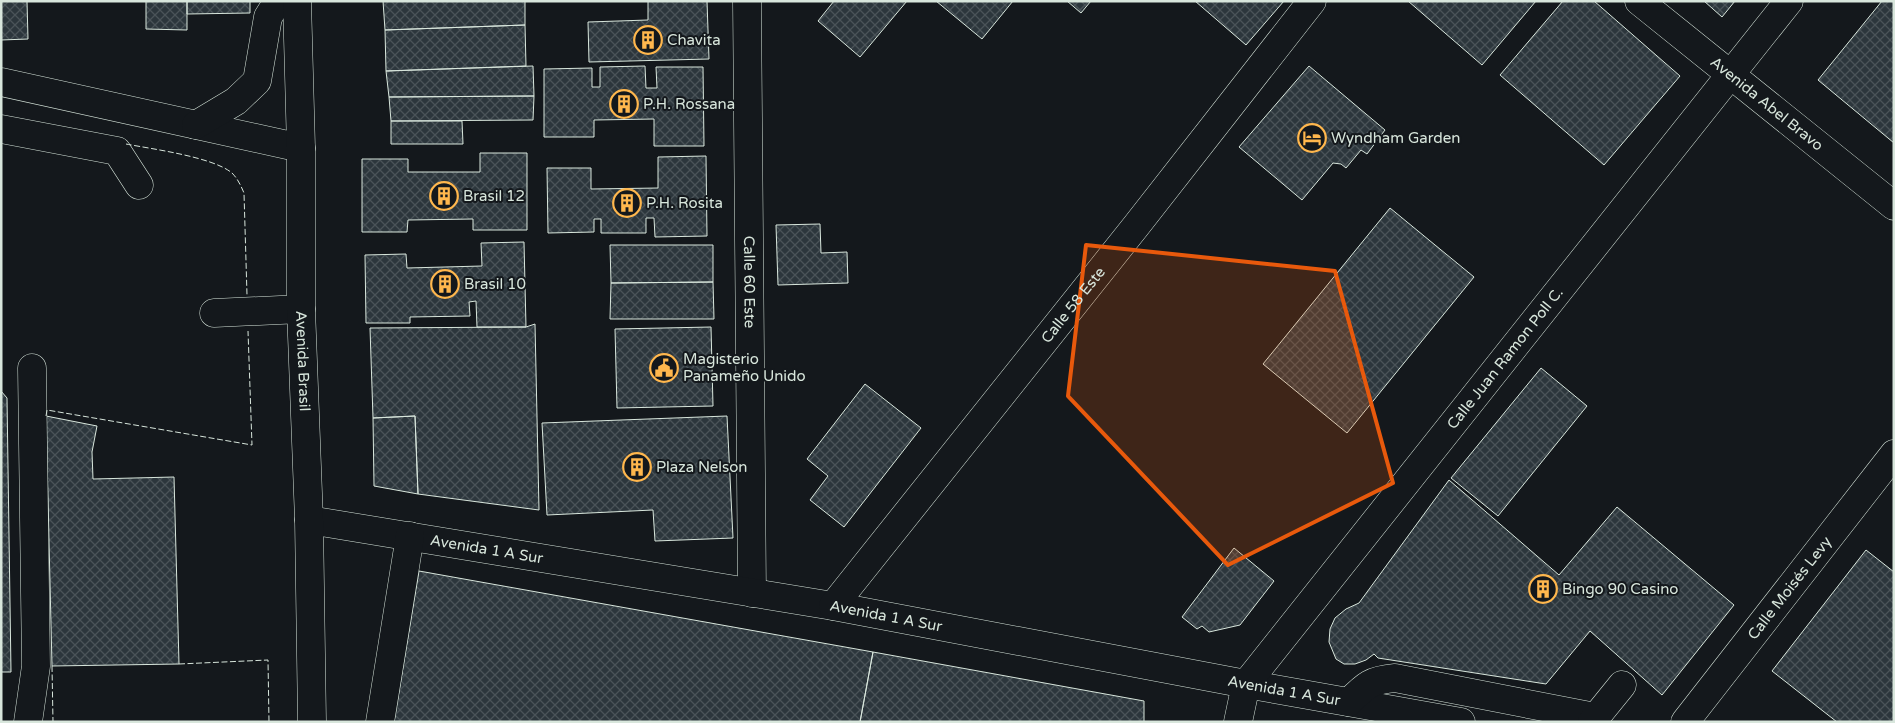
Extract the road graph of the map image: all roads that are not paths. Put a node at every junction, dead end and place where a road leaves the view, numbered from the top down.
1 (278, 1) edge
2 (297, 1) edge
3 (1312, 1) edge
4 (1639, 1) edge
5 (1789, 1) edge
6 (755, 5) edge
7 (1730, 75) junction
8 (1, 82) edge
9 (196, 125) junction
10 (1, 129) edge
11 (301, 148) junction
12 (139, 185) dead end
13 (1894, 206) edge
14 (301, 309) junction
15 (214, 313) dead end
16 (32, 368) dead end
17 (1894, 454) edge
18 (309, 520) junction
19 (410, 536) junction
20 (752, 593) junction
21 (832, 606) junction
22 (1246, 684) junction
23 (1622, 685) dead end
24 (1349, 702) junction
25 (1594, 720) edge
26 (28, 722) edge
27 (312, 722) edge
28 (380, 722) edge
29 (1238, 722) edge
30 (1461, 722) edge
31 (1685, 722) edge

1 - 9 street
2 - 11 street, Avenida Brasil
3 - 21 street, Calle 58 Este
4 - 7 street, Avenida Abel Bravo
5 - 7 street, Calle Juan Ramon Poll C.
6 - 20 street, Calle 60 Este
7 - 13 street, Avenida Abel Bravo
7 - 22 street, Calle Juan Ramon Poll C.
8 - 9 street
9 - 11 street
10 - 12 street
11 - 14 street, Avenida Brasil
14 - 15 street
14 - 18 street, Avenida Brasil
16 - 26 street
17 - 31 street, Calle Moisés Levy
18 - 19 street, Avenida 1 A Sur
18 - 27 street, Avenida Brasil
19 - 20 street, Avenida 1 A Sur
19 - 28 street
20 - 21 street, Avenida 1 A Sur
21 - 22 street, Avenida 1 A Sur
22 - 24 street, Avenida 1 A Sur
22 - 29 street, Calle Juan Ramon Poll C.
23 - 25 street
24 - 25 street
24 - 30 street, Avenida 1 A Sur

